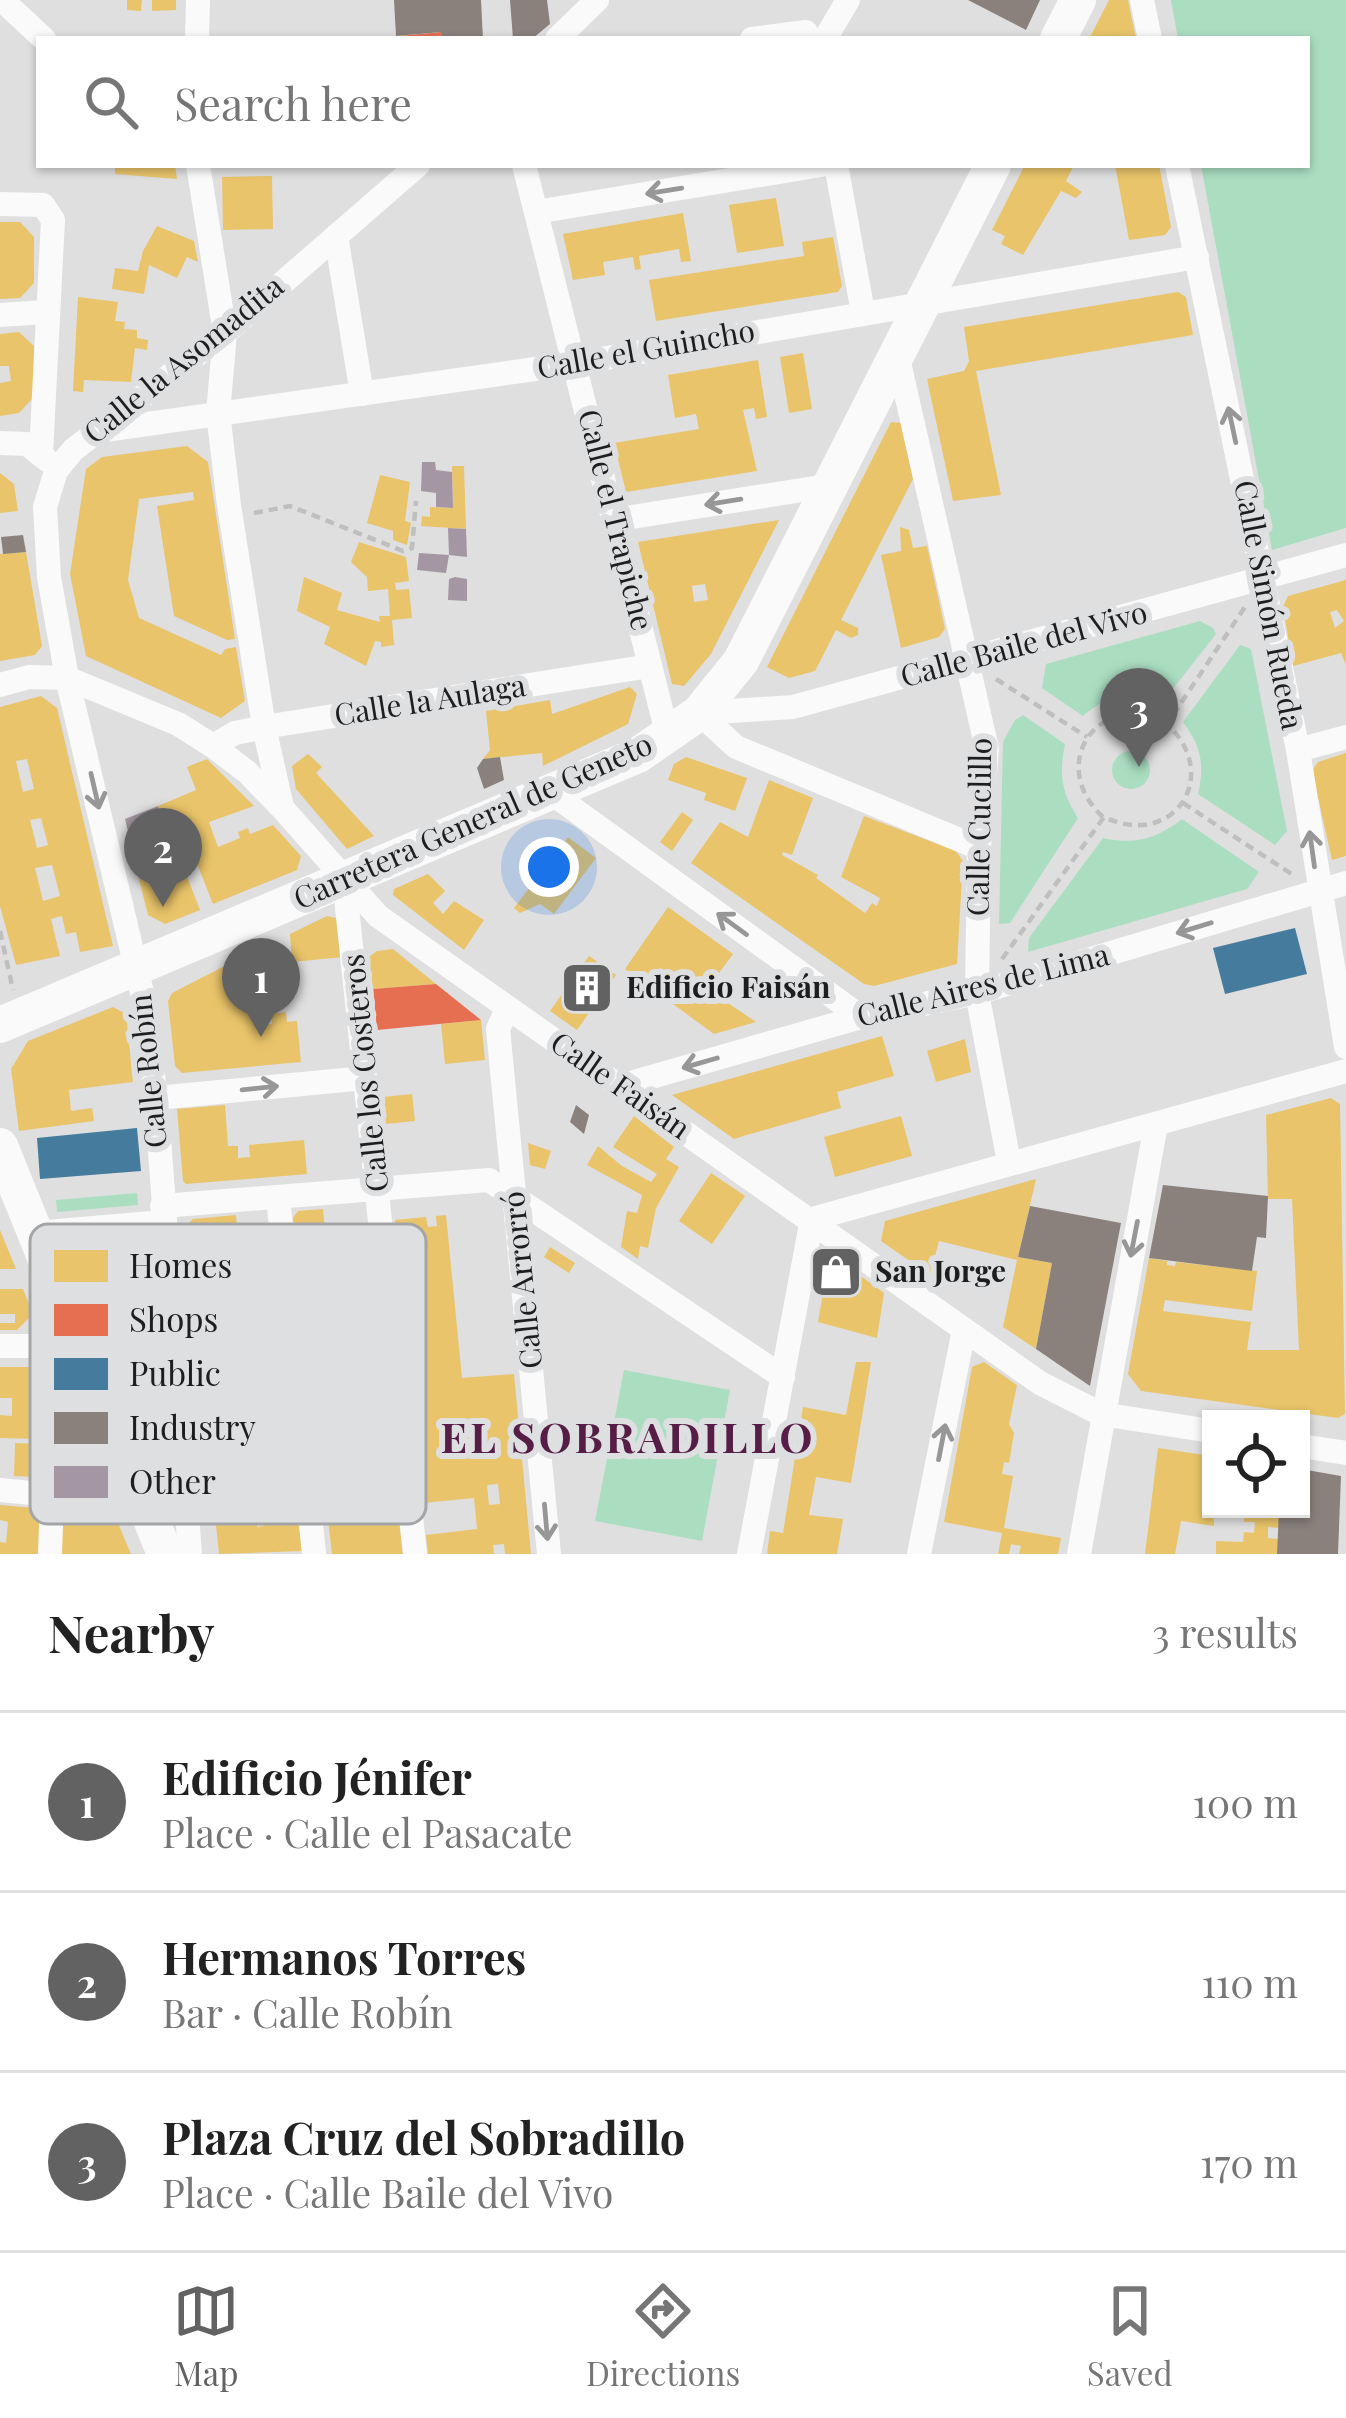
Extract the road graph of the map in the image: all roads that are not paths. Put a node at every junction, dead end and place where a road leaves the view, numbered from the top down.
1 (2, 0) edge
2 (198, 0) edge
3 (597, 0) edge
4 (848, 0) edge
5 (1078, 0) edge
6 (1142, 0) edge
7 (41, 36) edge
8 (197, 36) edge
9 (560, 36) edge
10 (814, 36) edge
11 (1060, 36) edge
12 (1149, 36) edge
13 (198, 168) edge
14 (415, 168) edge
15 (525, 168) edge
16 (802, 168) edge
17 (837, 168) edge
18 (991, 168) edge
19 (1179, 168) edge
20 (0, 204) edge
21 (536, 212) junction
22 (336, 236) junction
23 (1197, 257) junction
24 (921, 304) junction
25 (46, 312) junction
26 (863, 312) junction
27 (0, 315) edge
28 (225, 334) junction
29 (897, 353) junction
30 (577, 363) junction
31 (362, 394) junction
32 (218, 412) junction
33 (94, 431) junction
34 (0, 443) edge
35 (48, 462) junction
36 (833, 485) junction
37 (613, 520) junction
38 (1346, 555) edge
39 (1264, 587) junction
40 (969, 661) junction
41 (650, 666) junction
42 (68, 677) junction
43 (0, 685) edge
44 (699, 712) junction
45 (264, 728) junction
46 (668, 737) junction
47 (1346, 737) edge
48 (213, 746) junction
49 (1298, 750) junction
50 (550, 792) junction
51 (283, 809) junction
52 (979, 848) junction
53 (344, 879) junction
54 (1346, 884) edge
55 (1318, 891) junction
56 (137, 967) junction
57 (976, 993) junction
58 (507, 1009) junction
59 (861, 1017) junction
60 (10, 1020) edge
61 (1346, 1047) edge
62 (1346, 1071) edge
63 (365, 1078) junction
64 (620, 1086) junction
65 (156, 1098) junction
66 (1156, 1124) junction
67 (0, 1146) edge
68 (1010, 1162) junction
69 (379, 1188) junction
70 (514, 1196) junction
71 (278, 1197) junction
72 (162, 1214) junction
73 (20, 1215) edge
74 (812, 1220) junction
75 (163, 1224) edge
76 (281, 1224) edge
77 (383, 1224) edge
78 (964, 1330) junction
79 (30, 1338) edge
80 (0, 1346) edge
81 (782, 1377) junction
82 (1101, 1414) junction
83 (1202, 1431) edge
84 (1310, 1447) edge
85 (1346, 1453) edge
86 (0, 1490) edge
87 (30, 1494) edge
88 (51, 1524) edge
89 (153, 1524) edge
90 (188, 1524) edge
91 (311, 1524) edge
92 (412, 1524) edge
93 (50, 1554) edge
94 (165, 1554) edge
95 (190, 1554) edge
96 (314, 1554) edge
97 (415, 1554) edge
98 (549, 1554) edge
99 (748, 1554) edge
100 (920, 1554) edge
101 (1078, 1554) edge

1 - 7 street
2 - 8 street
3 - 9 street
4 - 10 street
5 - 11 main road
6 - 12 street
13 - 28 street
14 - 22 street, Calle la Asomadita
15 - 21 street, Calle el Trapiche
16 -> 21 street
17 - 26 street
18 - 24 main road, Carretera General de Geneto
19 - 23 street, Calle Simón Rueda
20 - 25 street
21 - 30 street, Calle el Trapiche
22 - 28 street, Calle la Asomadita
22 - 31 street
23 - 24 street, Calle el Guincho
39 -> 23 street, Calle Simón Rueda
24 - 26 street, Calle el Guincho
24 - 29 main road, Carretera General de Geneto
25 - 27 street
25 - 35 street
26 - 30 street, Calle el Guincho
28 - 32 street
28 - 33 street, Calle la Asomadita
29 - 36 main road, Carretera General de Geneto
29 - 40 street, Calle Cuclillo
30 - 31 street, Calle el Guincho
30 - 37 street, Calle el Trapiche
31 - 32 street, Calle el Guincho
32 - 33 street, Calle el Guincho
32 - 45 street
33 - 35 street, Calle la Asomadita
34 - 35 street
35 - 42 street
36 -> 37 street
36 - 44 main road, Carretera General de Geneto
37 - 41 street, Calle el Trapiche
38 - 39 street, Calle Baile del Vivo
39 - 40 street, Calle Baile del Vivo
39 - 49 street, Calle Simón Rueda
40 - 44 street, Calle Baile del Vivo
40 - 52 street, Calle Cuclillo
41 - 45 street, Calle la Aulaga
41 - 46 street, Calle el Trapiche
42 - 43 street
42 - 48 street, Calle Faisán
42 -> 56 street, Calle Robín
44 - 46 main road, Carretera General de Geneto
44 - 52 street
45 - 48 street, Calle la Aulaga
45 - 51 street
46 - 50 main road, Carretera General de Geneto
47 - 49 street
48 - 51 street, Calle Faisán
55 -> 49 street, Calle Simón Rueda
50 - 53 main road, Carretera General de Geneto
59 -> 50 street
51 - 53 street, Calle Faisán
52 - 57 street, Calle Cuclillo
53 - 56 main road, Carretera General de Geneto
53 - 58 street, Calle Faisán
53 - 63 street, Calle los Costeros
54 - 55 street, Calle Aires de Lima
55 -> 57 street, Calle Aires de Lima
55 - 61 street, Calle Simón Rueda
56 - 60 main road, Carretera General de Geneto
56 - 65 street, Calle Robín
57 - 59 street, Calle Aires de Lima
57 - 68 street, Calle Cuclillo
58 - 64 street, Calle Faisán
58 - 70 street, Calle Arrorró
59 -> 64 street, Calle Aires de Lima
62 - 66 street
65 -> 63 street
63 - 69 street, Calle los Costeros
64 - 74 street, Calle Faisán
65 - 72 street, Calle Robín
66 - 68 street
66 -> 82 street
67 - 73 main road
68 - 74 street
69 - 70 street
69 - 71 street
69 - 77 street, Calle los Costeros
70 - 81 street
70 -> 98 street, Calle Arrorró
71 - 72 street
71 - 76 street
72 - 73 street
72 - 75 street, Calle Robín
74 - 78 street, Calle Faisán
74 - 81 street
78 - 82 street, Calle Faisán
100 -> 78 street
79 - 80 street
81 - 99 street
82 - 83 street, Calle Faisán
82 - 101 street
84 - 85 street
86 - 87 street
88 - 93 street
89 - 94 main road
90 - 95 street, Calle Robín
91 - 96 street
92 - 97 street, Calle los Costeros

